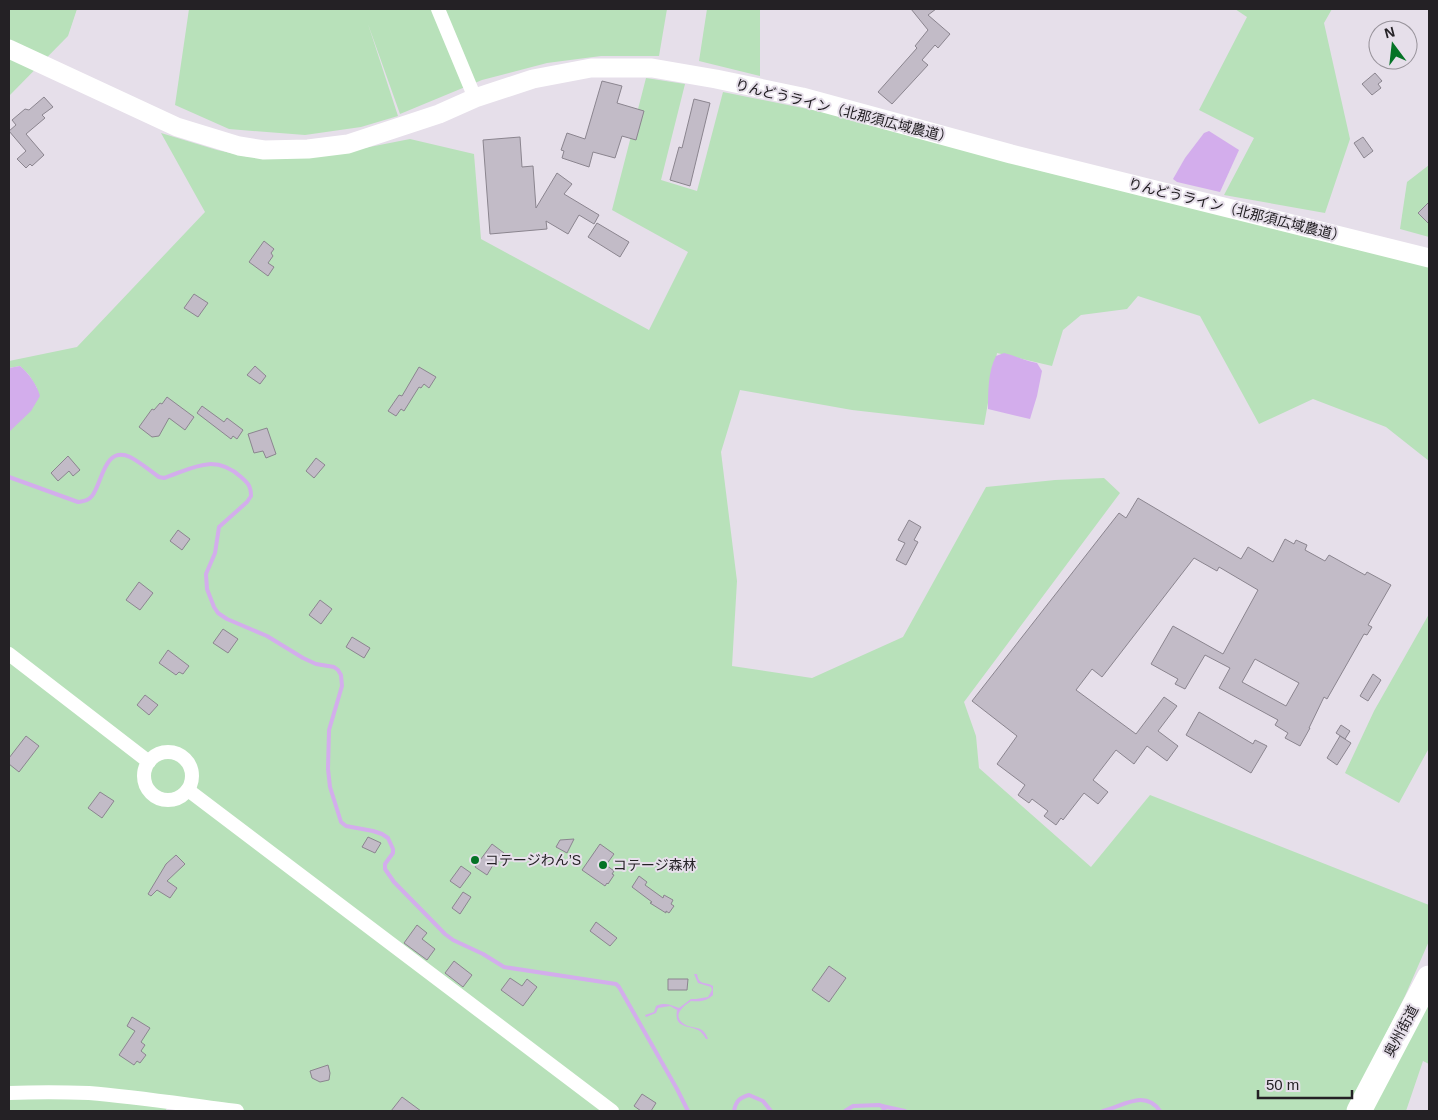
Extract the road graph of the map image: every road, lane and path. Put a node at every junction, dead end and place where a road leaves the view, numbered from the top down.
1 (438, 9) edge
2 (9, 49) edge
3 (475, 98) junction
4 (1429, 258) edge
5 (9, 654) edge
6 (149, 762) junction
7 (188, 790) junction
8 (1429, 978) edge
9 (9, 1093) edge
10 (237, 1111) edge
11 (612, 1111) edge
12 (1359, 1111) edge

1 - 3 street
2 - 3 street, りんどうライン（北那須広域農道）
3 - 4 street, りんどうライン（北那須広域農道）
5 - 6 street
6 - 7 street
6 - 7 street
7 - 11 street
8 - 12 highway, 奥州街道
9 - 10 street

